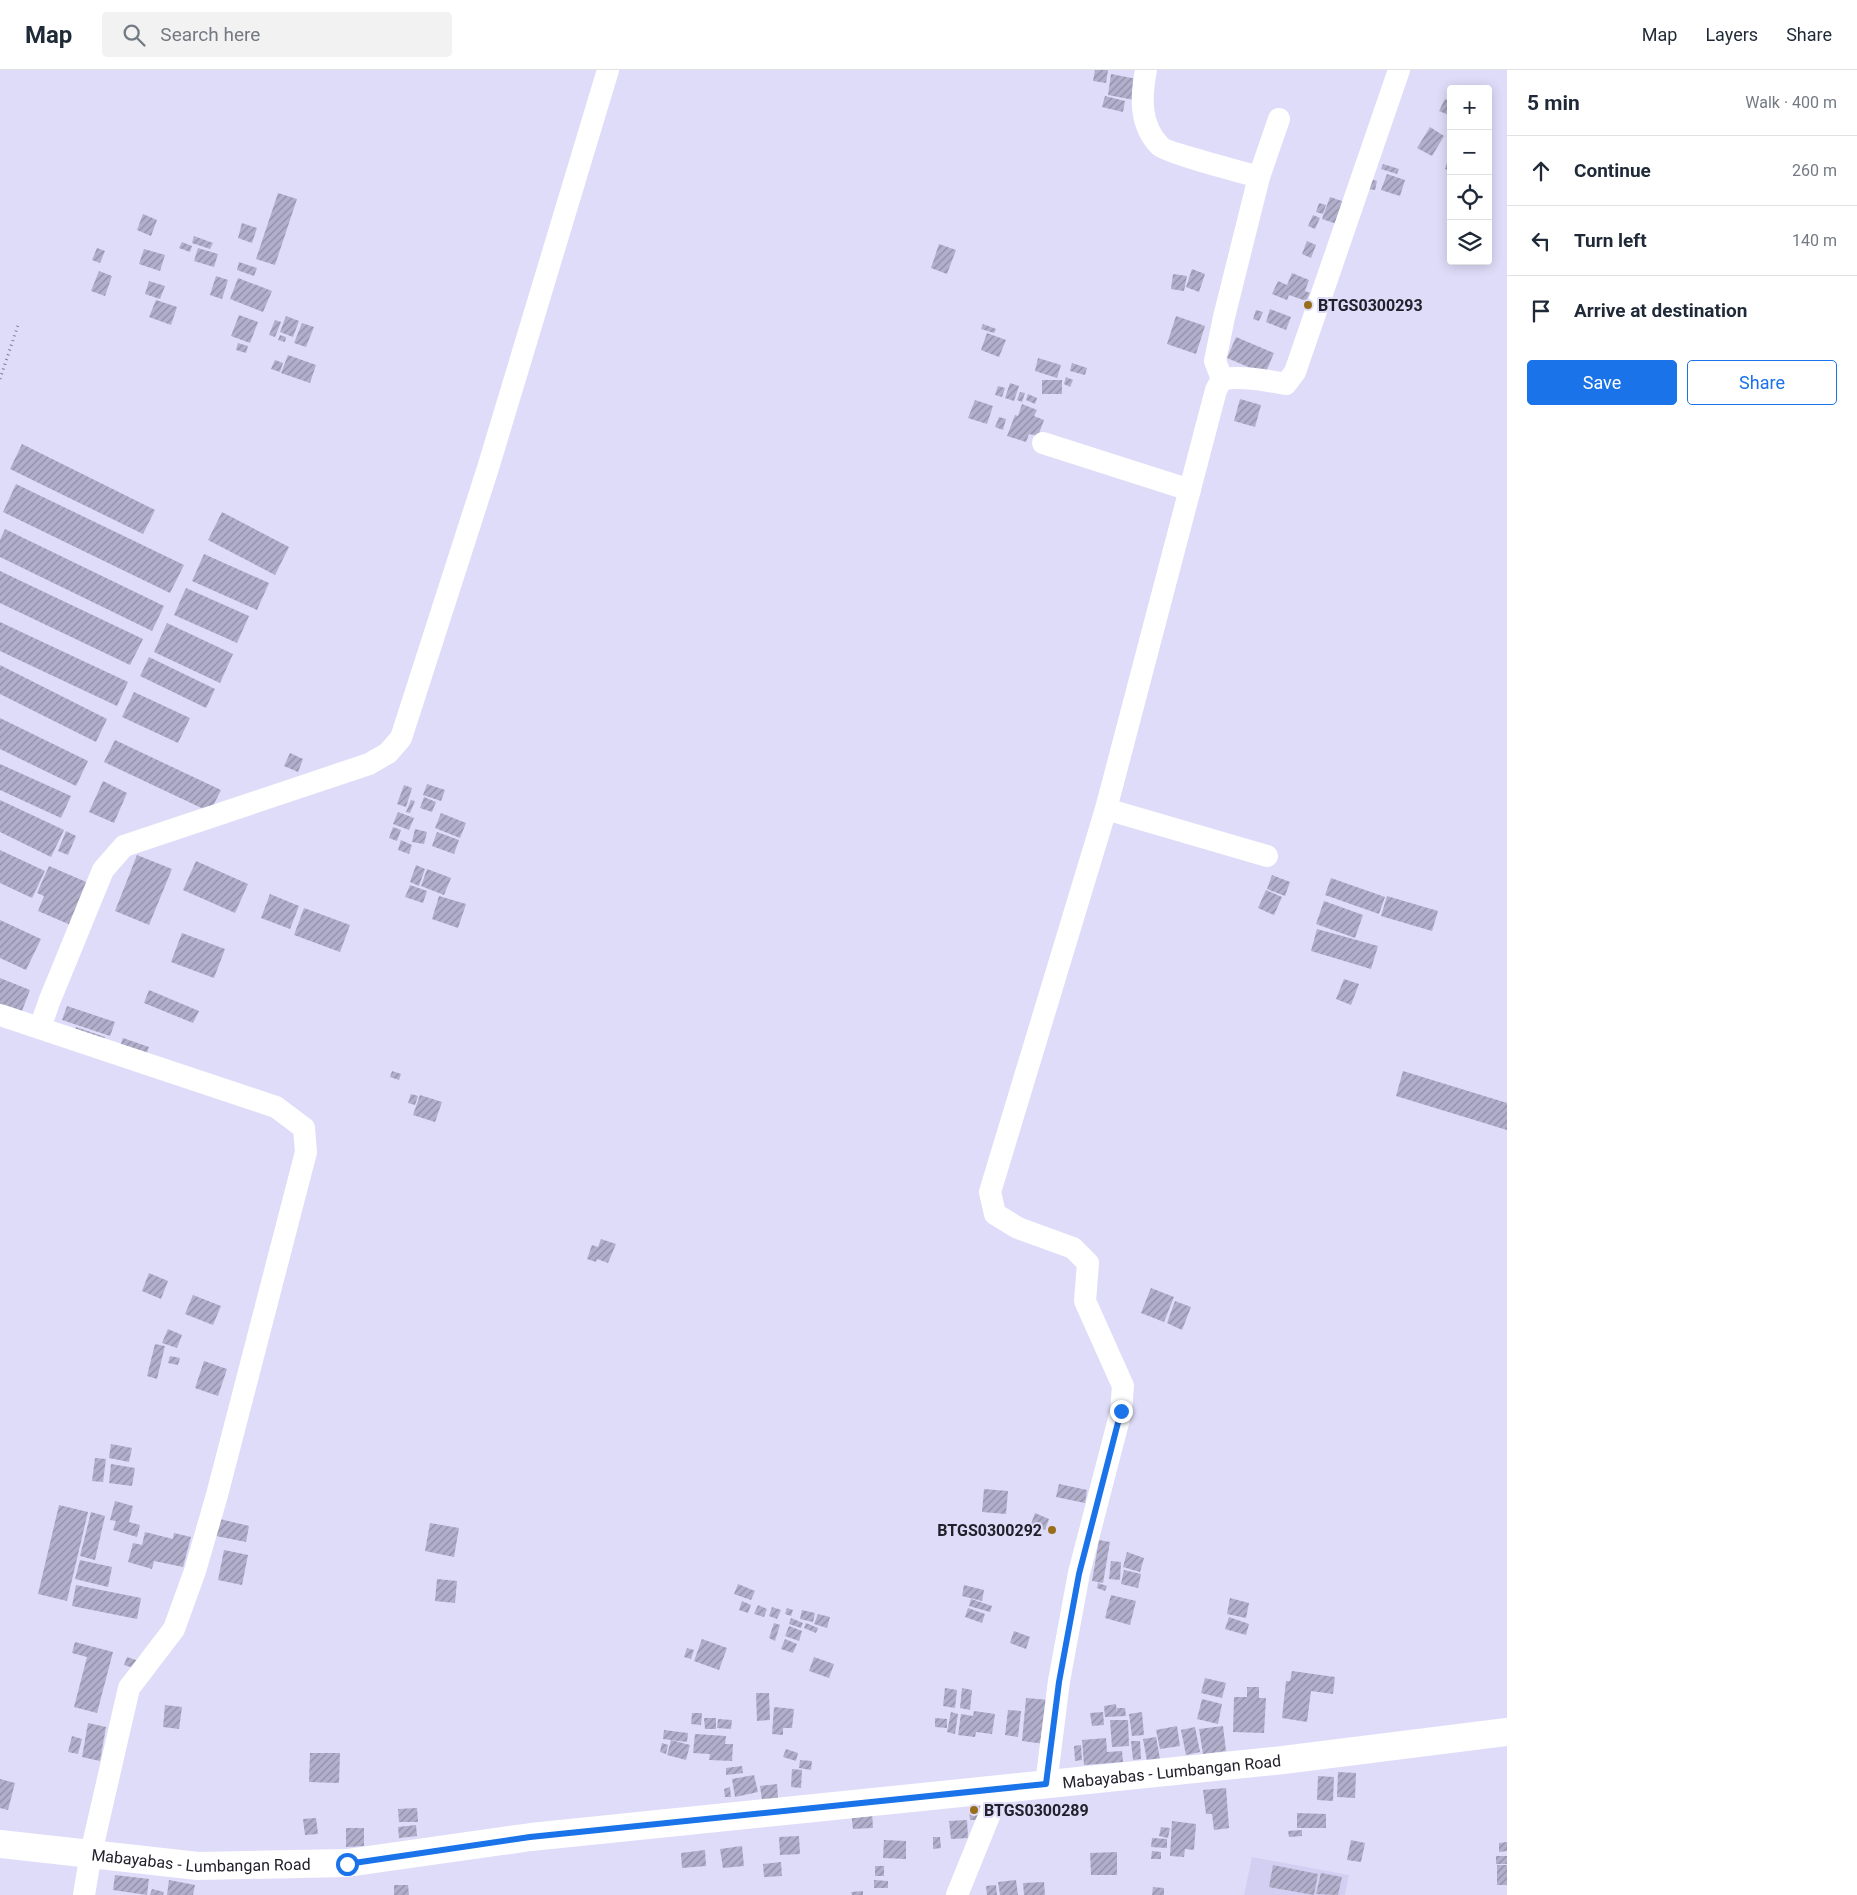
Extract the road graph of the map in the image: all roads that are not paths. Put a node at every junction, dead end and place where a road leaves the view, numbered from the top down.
1 (608, 70) edge
2 (1146, 70) edge
3 (1399, 70) edge
4 (1279, 120) dead end
5 (1258, 178) junction
6 (1222, 379) junction
7 (1043, 443) dead end
8 (1190, 490) junction
9 (1106, 809) junction
10 (1266, 856) dead end
11 (0, 1015) edge
12 (40, 1028) junction
13 (1507, 1732) edge
14 (1046, 1784) junction
15 (1000, 1789) junction
16 (0, 1844) edge
17 (91, 1853) junction
18 (84, 1895) edge
19 (957, 1895) edge

1 - 12 street
2 - 5 street
3 - 6 street
4 - 5 street
5 - 6 street
6 - 8 street
7 - 8 street
8 - 9 street
9 - 10 street
9 - 14 street
11 - 12 street
12 - 17 street
13 - 14 main road, Mabayabas - Lumbangan Road
14 - 15 main road, Mabayabas - Lumbangan Road
15 - 17 main road, Mabayabas - Lumbangan Road
15 - 19 street
16 - 17 main road, Mabayabas - Lumbangan Road
17 - 18 street

